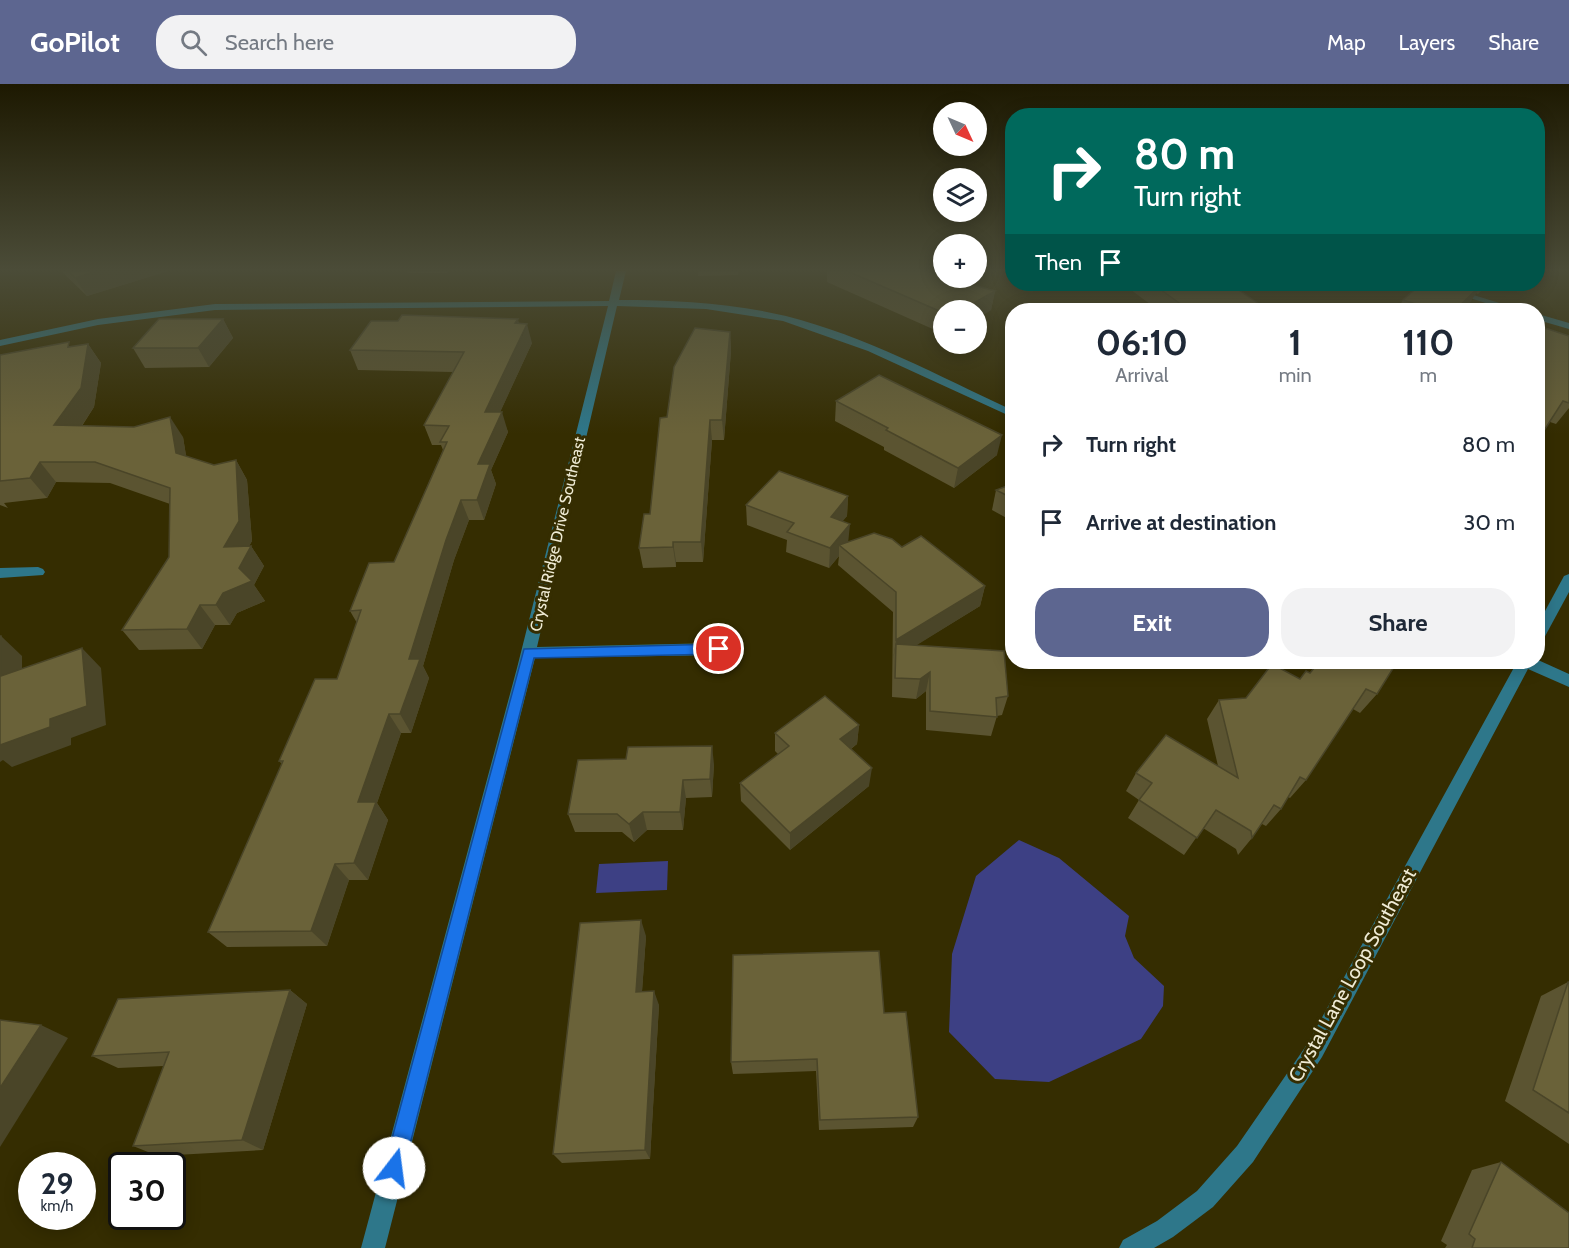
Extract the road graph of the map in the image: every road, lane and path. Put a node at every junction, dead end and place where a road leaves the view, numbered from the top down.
1 (83, 325) edge
2 (607, 325) edge
3 (803, 325) edge
4 (0, 343) edge
5 (1005, 411) edge
6 (38, 572) dead end
7 (0, 573) edge
8 (1569, 579) edge
9 (1545, 623) edge
10 (719, 649) dead end
11 (529, 653) junction
12 (1521, 669) edge
13 (1541, 669) edge
14 (1569, 681) edge
15 (373, 1248) edge
16 (1131, 1248) edge

1 - 4 street
2 - 11 street, Crystal Ridge Drive Southeast
3 - 5 street
6 - 7 street
8 - 9 street
10 - 11 street
11 - 15 street, Crystal Ridge Drive Southeast
12 - 16 street, Crystal Lane Loop Southeast
13 - 14 street

